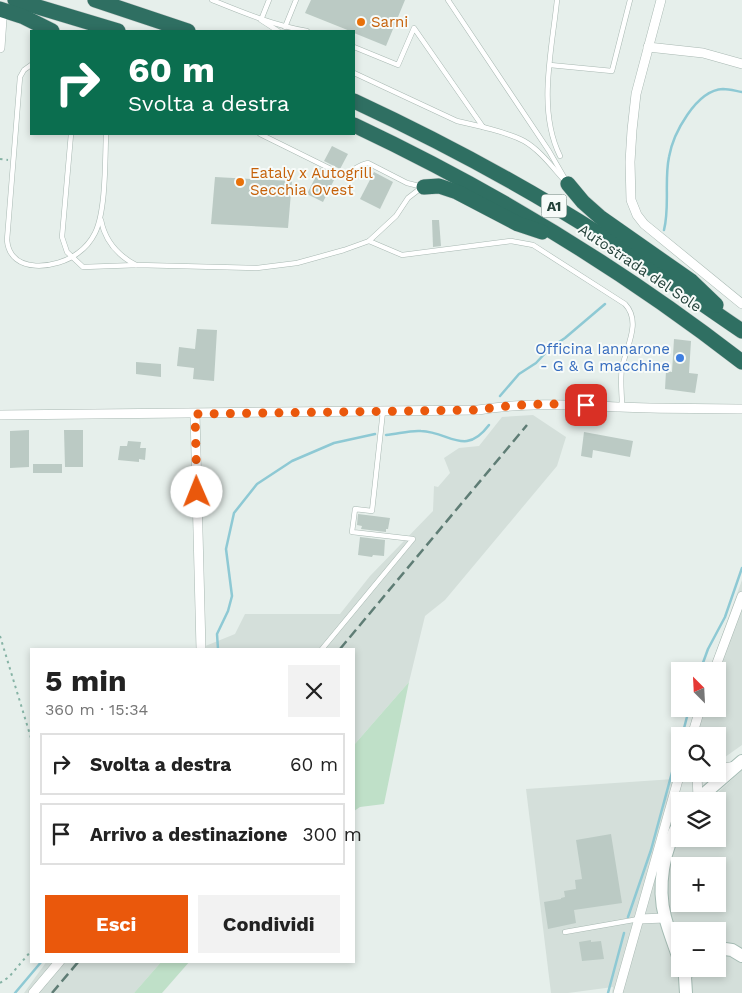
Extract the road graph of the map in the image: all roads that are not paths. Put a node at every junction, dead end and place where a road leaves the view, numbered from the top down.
1 (16, 0) edge
2 (95, 0) edge
3 (212, 0) edge
4 (269, 0) edge
5 (296, 0) edge
6 (448, 0) edge
7 (557, 0) edge
8 (630, 0) edge
9 (661, 0) edge
10 (1, 14) edge
11 (261, 20) junction
12 (285, 27) junction
13 (50, 30) edge
14 (115, 30) edge
15 (185, 30) edge
16 (276, 30) edge
17 (302, 30) edge
18 (355, 47) edge
19 (648, 47) junction
20 (0, 48) edge
21 (742, 64) edge
22 (550, 65) junction
23 (30, 66) edge
24 (355, 73) edge
25 (355, 101) edge
26 (355, 126) edge
27 (483, 127) junction
28 (71, 135) edge
29 (106, 135) edge
30 (262, 135) edge
31 (560, 156) dead end
32 (568, 184) junction
33 (424, 187) junction
34 (101, 218) junction
35 (567, 240) junction
36 (369, 241) junction
37 (72, 258) junction
38 (138, 265) junction
39 (742, 304) edge
40 (742, 331) edge
41 (742, 362) edge
42 (622, 407) junction
43 (742, 409) edge
44 (383, 411) junction
45 (195, 414) junction
46 (0, 415) edge
47 (742, 596) edge
48 (201, 648) edge
49 (323, 648) edge
50 (717, 662) edge
51 (739, 763) edge
52 (726, 766) edge
53 (677, 782) edge
54 (706, 792) edge
55 (671, 842) edge
56 (665, 918) junction
57 (639, 919) junction
58 (671, 928) edge
59 (565, 932) dead end
60 (726, 949) edge
61 (739, 951) edge
62 (58, 963) edge
63 (685, 977) edge
64 (33, 993) edge
65 (618, 993) edge
66 (685, 993) edge

1 - 14 highway
2 - 15 highway
3 - 11 lane
4 - 11 lane
5 - 12 lane
6 - 32 lane
7 - 22 lane
8 - 22 lane
9 - 19 street
10 - 13 highway
10 - 20 street
11 - 12 lane
11 - 16 lane
12 - 17 lane
18 - 27 lane
19 - 21 street
19 - 39 street
22 - 31 lane
23 - 37 lane
24 - 27 lane
25 - 40 highway, Autostrada del Sole / A1
26 - 35 highway, Autostrada del Sole / A1
27 - 32 lane
28 - 37 lane
29 - 34 lane
30 - 33 lane
32 - 40 highway
33 - 35 highway
33 - 36 lane
34 - 37 lane
34 - 38 lane
35 - 41 highway, Autostrada del Sole / A1
36 - 38 lane
36 - 42 lane
37 - 38 lane
42 - 43 street
42 - 44 street
44 - 45 street
44 - 49 lane
45 - 46 street
45 - 48 street
47 - 50 street
51 - 52 street
51 - 54 street
53 - 57 street
55 - 56 street
56 - 57 street
56 - 58 street
57 - 59 lane
57 - 65 street
60 - 61 street
62 - 64 street
63 - 66 street

